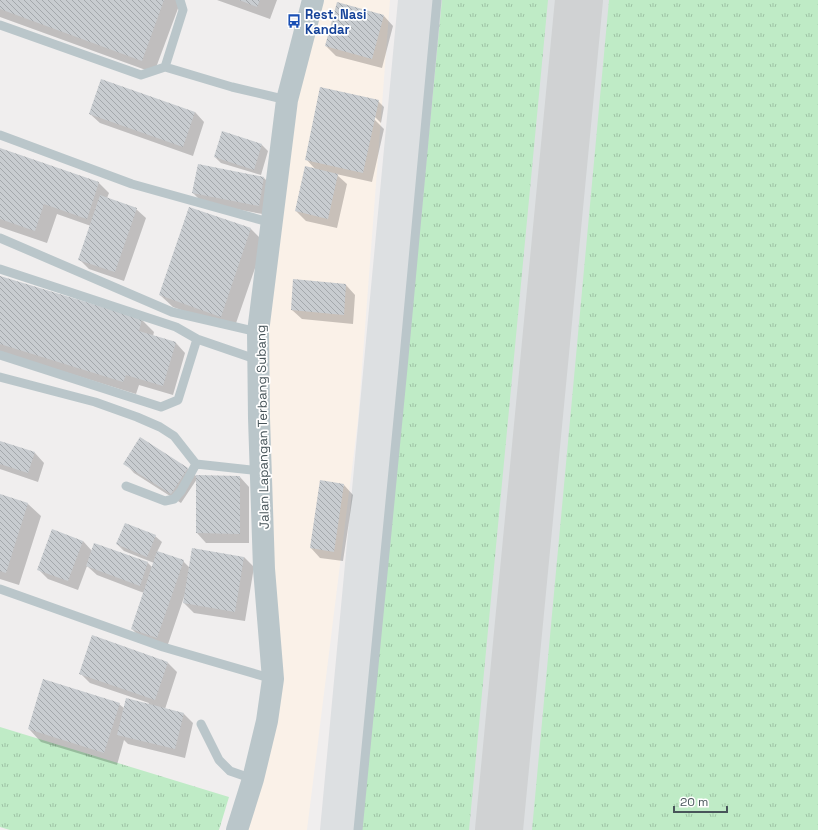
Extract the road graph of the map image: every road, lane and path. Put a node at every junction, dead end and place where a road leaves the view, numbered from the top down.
1 (180, 0) edge
2 (313, 0) edge
3 (437, 0) edge
4 (0, 25) edge
5 (165, 68) junction
6 (287, 100) junction
7 (0, 135) edge
8 (272, 222) junction
9 (0, 238) edge
10 (0, 269) edge
11 (258, 332) junction
12 (198, 340) junction
13 (0, 355) edge
14 (258, 360) junction
15 (0, 377) edge
16 (196, 464) junction
17 (261, 471) junction
18 (126, 486) dead end
19 (0, 590) edge
20 (273, 679) junction
21 (200, 724) dead end
22 (253, 779) junction
23 (237, 830) edge
24 (358, 830) edge

1 - 5 lane
2 - 6 street, Jalan Lapangan Terbang Subang
3 - 24 lane
4 - 5 lane
5 - 6 lane
6 - 8 street, Jalan Lapangan Terbang Subang
7 - 8 lane
8 - 11 street, Jalan Lapangan Terbang Subang
9 - 11 lane
10 - 12 lane
11 - 14 street, Jalan Lapangan Terbang Subang
12 - 13 lane
12 - 14 lane
14 - 17 street, Jalan Lapangan Terbang Subang
15 - 16 lane
16 - 17 lane
16 - 18 lane
17 - 20 street, Jalan Lapangan Terbang Subang
19 - 20 lane
20 - 22 street, Jalan Lapangan Terbang Subang
21 - 22 lane
22 - 23 street, Jalan Lapangan Terbang Subang

